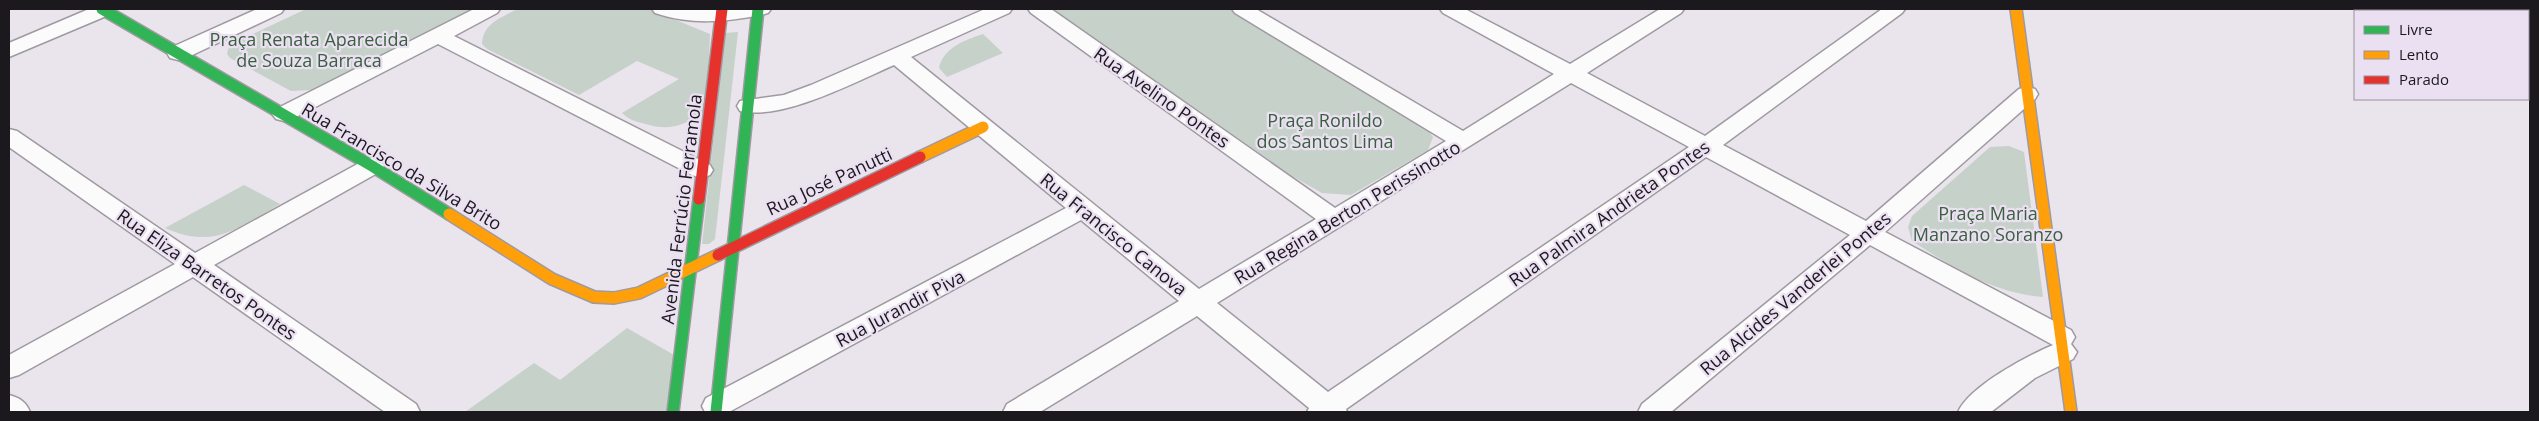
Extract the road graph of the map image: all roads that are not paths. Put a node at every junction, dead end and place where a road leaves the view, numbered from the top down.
1 (103, 9) edge
2 (274, 9) edge
3 (490, 9) edge
4 (662, 9) edge
5 (759, 9) edge
6 (1002, 9) edge
7 (1038, 9) edge
8 (1242, 9) edge
9 (1450, 9) edge
10 (1674, 9) edge
11 (1895, 9) edge
12 (2016, 9) edge
13 (721, 12) edge
14 (438, 36) junction
15 (9, 51) edge
16 (178, 53) junction
17 (896, 56) junction
18 (1571, 74) junction
19 (2027, 94) junction
20 (748, 106) junction
21 (284, 114) junction
22 (983, 127) junction
23 (9, 136) edge
24 (1463, 141) junction
25 (1706, 146) junction
26 (372, 166) junction
27 (701, 170) junction
28 (1083, 210) junction
29 (1335, 220) junction
30 (1868, 233) junction
31 (734, 246) junction
32 (193, 264) junction
33 (692, 268) junction
34 (1199, 303) junction
35 (2062, 345) junction
36 (9, 368) edge
37 (9, 406) edge
38 (716, 409) edge
39 (1327, 411) edge
40 (16, 412) edge
41 (406, 412) edge
42 (673, 412) edge
43 (1017, 412) edge
44 (1652, 412) edge
45 (1972, 412) edge
46 (2071, 412) edge

1 - 15 street
1 - 16 street, Rua Francisco da Silva Brito
2 - 16 street
3 - 14 street
4 - 13 street
5 - 13 street
5 - 20 street
6 - 17 street
7 - 29 street, Rua Avelino Pontes
8 - 24 street
9 - 18 street
10 - 18 street, Rua Regina Berton Perissinotto
11 - 25 street, Rua Palmira Andrieta Pontes
12 - 19 street
13 - 27 street, Avenida Ferrúcio Ferramola
14 - 21 street
14 - 27 street
16 - 21 street, Rua Francisco da Silva Brito
17 - 20 street
17 - 22 street, Rua Francisco Canova
18 - 24 street, Rua Regina Berton Perissinotto
18 - 25 street
19 - 30 street, Rua Alcides Vanderlei Pontes
19 - 35 street
20 - 31 street
21 - 26 street, Rua Francisco da Silva Brito
22 - 28 street, Rua Francisco Canova
22 - 31 street, Rua José Panutti
23 - 32 street, Rua Eliza Barretos Pontes
24 - 29 street, Rua Regina Berton Perissinotto
25 - 30 street
25 - 39 street, Rua Palmira Andrieta Pontes
26 - 32 street
26 - 33 street, Rua Francisco da Silva Brito
27 - 33 street, Avenida Ferrúcio Ferramola
28 - 34 street, Rua Francisco Canova
28 - 38 street, Rua Jurandir Piva
29 - 34 street, Rua Regina Berton Perissinotto
30 - 35 street
30 - 44 street, Rua Alcides Vanderlei Pontes
31 - 33 street, Rua José Panutti
31 - 38 street
32 - 36 street
32 - 41 street, Rua Eliza Barretos Pontes
33 - 42 street, Avenida Ferrúcio Ferramola
34 - 39 street, Rua Francisco Canova
34 - 43 street, Rua Regina Berton Perissinotto
35 - 45 street
35 - 46 street
37 - 40 street

